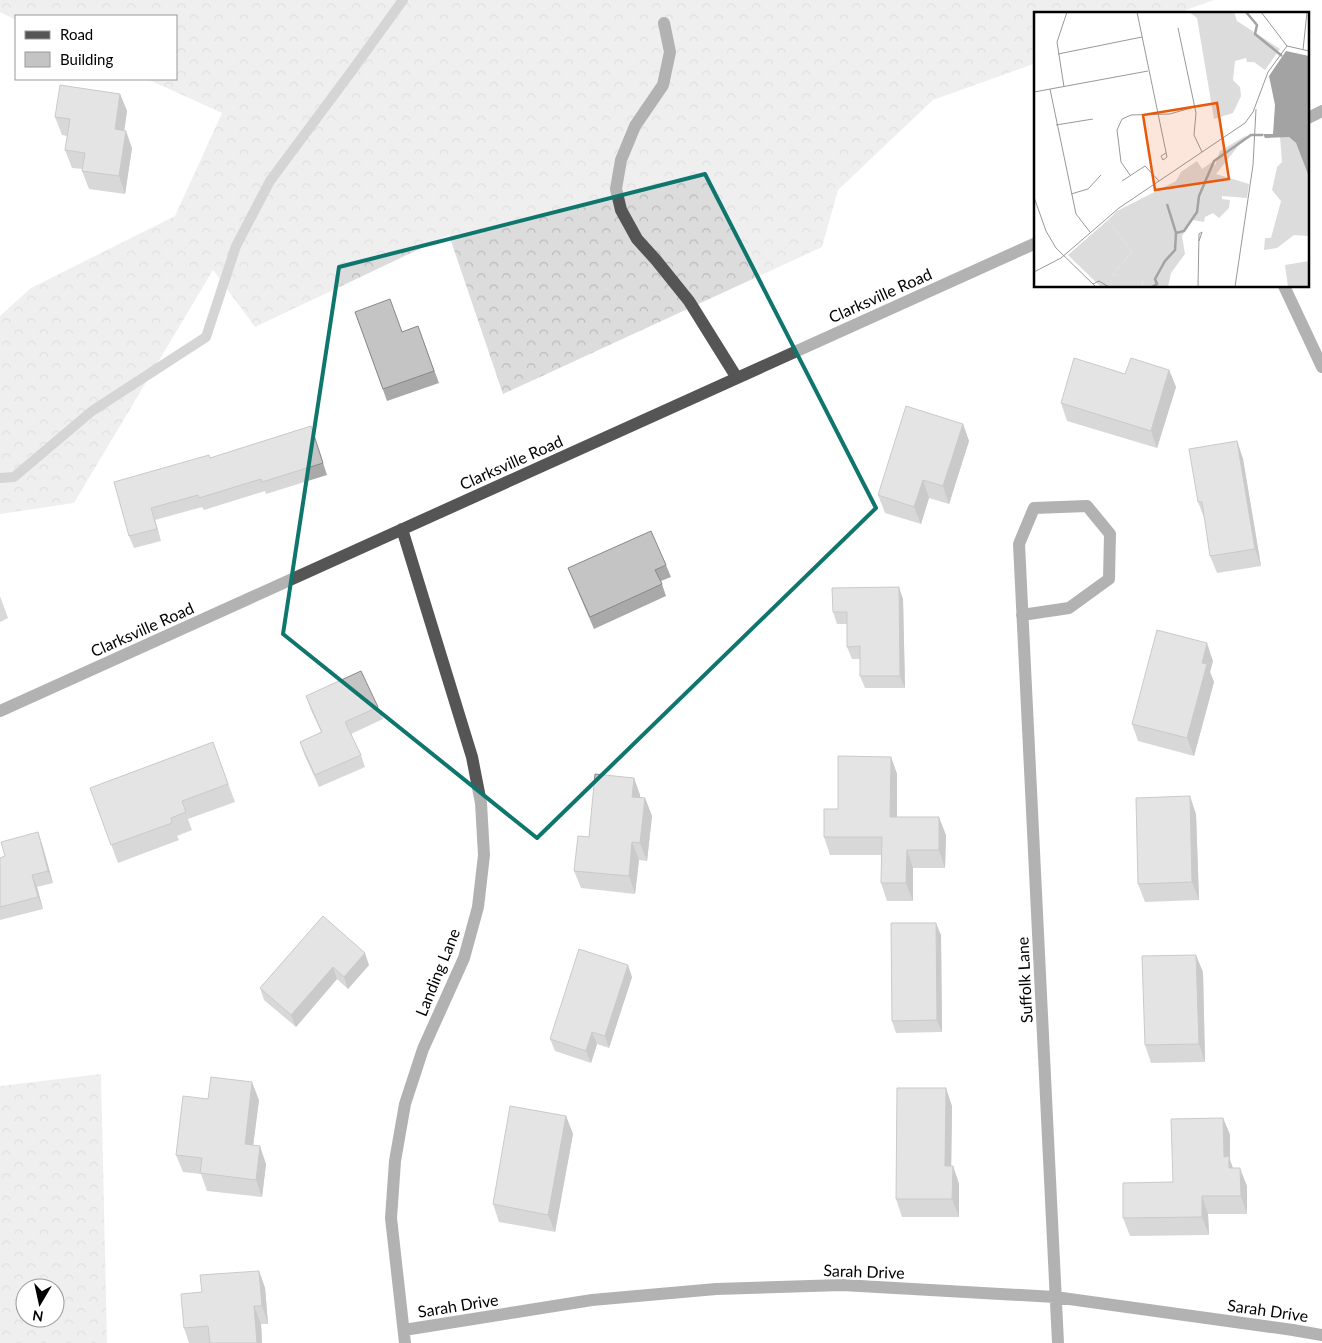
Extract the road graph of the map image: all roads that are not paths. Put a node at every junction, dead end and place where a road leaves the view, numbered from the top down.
1 (664, 23) dead end
2 (1322, 112) edge
3 (1310, 117) edge
4 (1034, 244) edge
5 (1285, 288) edge
6 (1322, 367) edge
7 (738, 378) junction
8 (402, 530) junction
9 (1022, 615) junction
10 (0, 711) edge
11 (1055, 1298) junction
12 (1322, 1335) edge
13 (405, 1337) edge
14 (1058, 1343) edge

1 - 7 street
2 - 3 street
4 - 7 street, Clarksville Road
5 - 6 street
7 - 8 street, Clarksville Road
8 - 10 street, Clarksville Road
8 - 13 street, Landing Lane
9 - 9 street, Suffolk Lane
9 - 11 street, Suffolk Lane
11 - 12 street, Sarah Drive
11 - 13 street, Sarah Drive
11 - 14 street, Suffolk Lane

